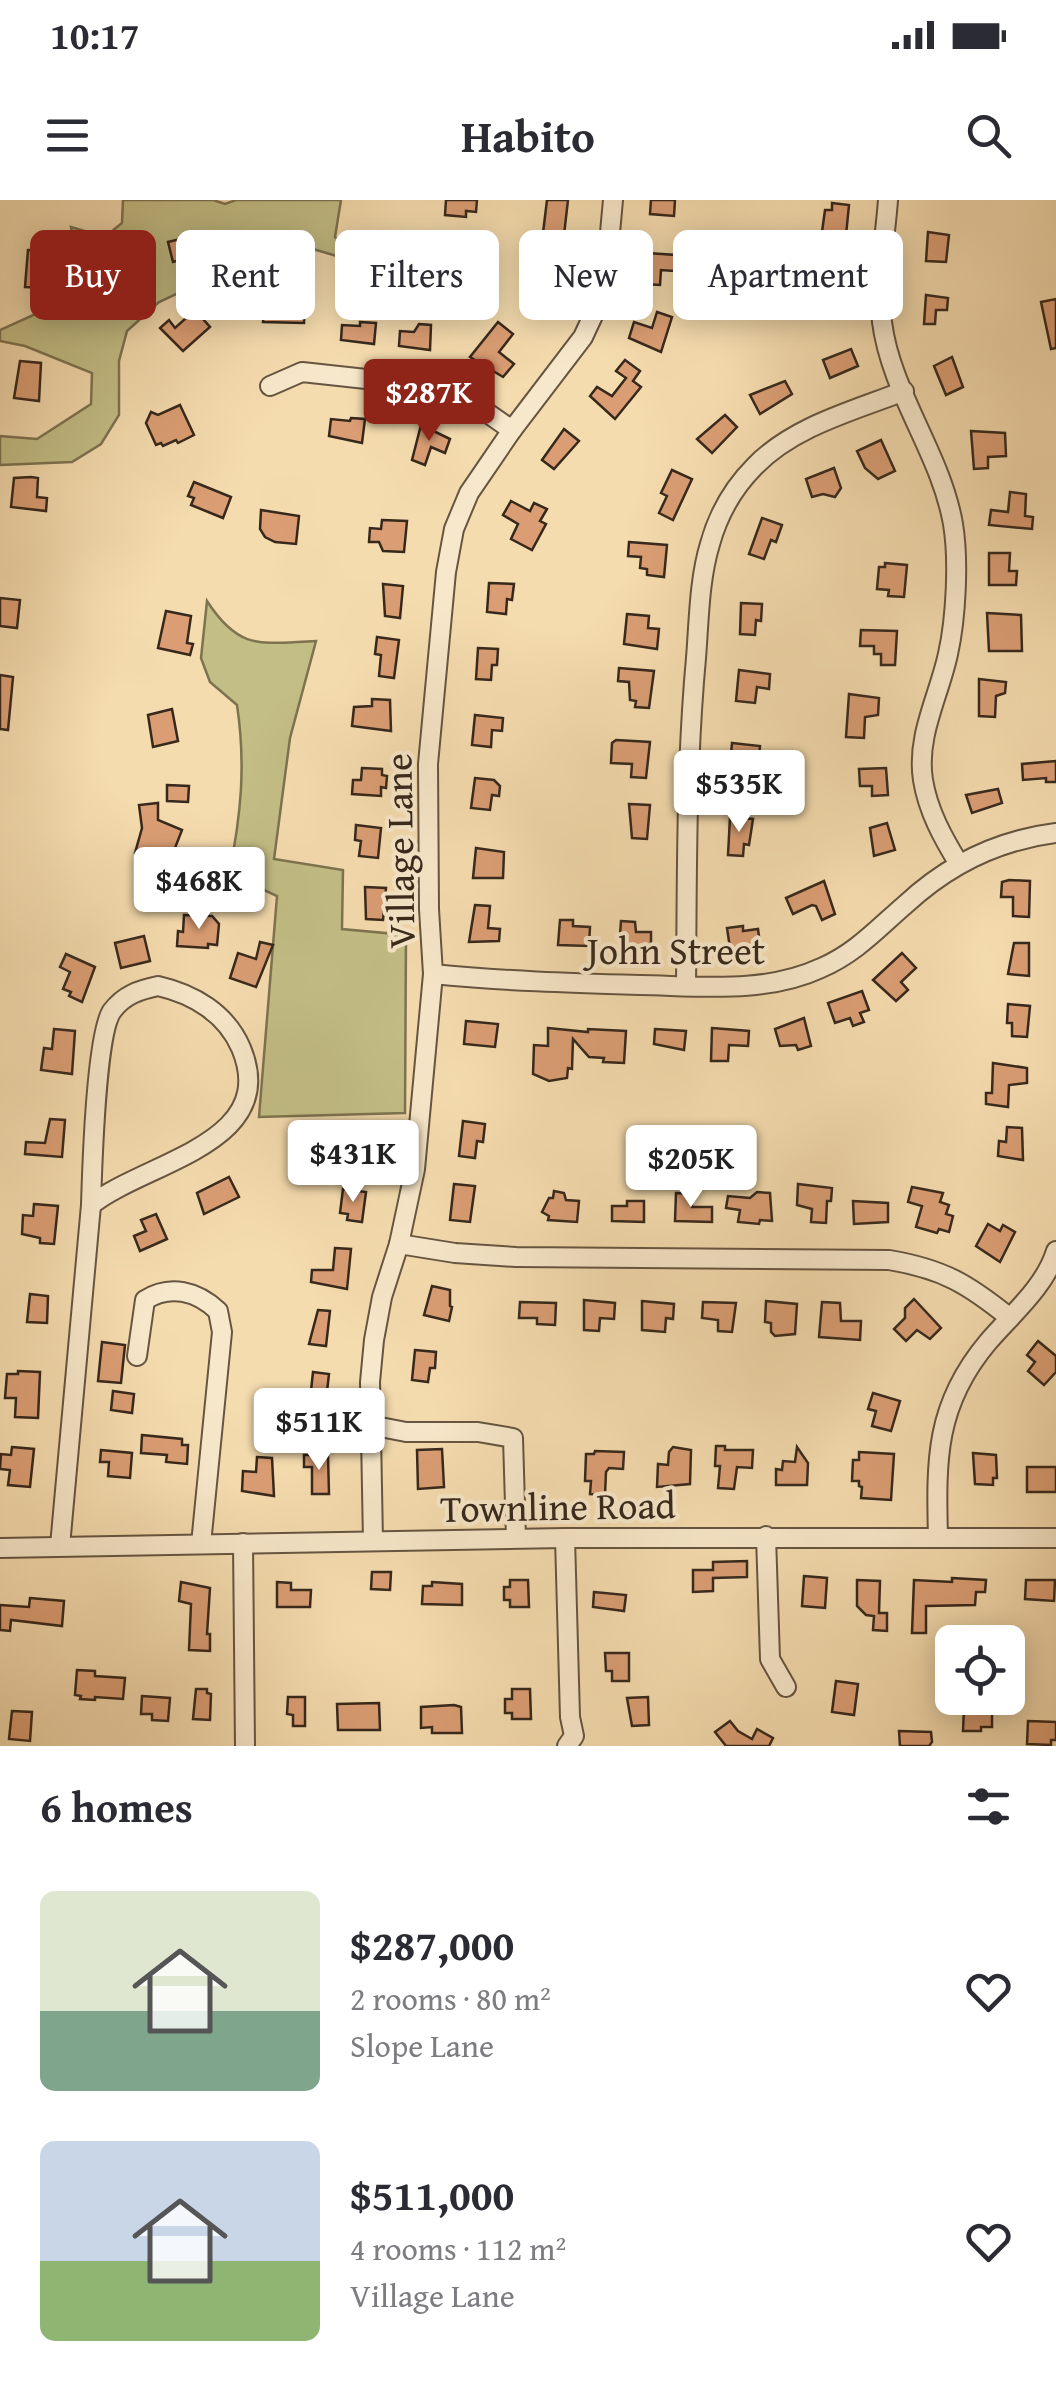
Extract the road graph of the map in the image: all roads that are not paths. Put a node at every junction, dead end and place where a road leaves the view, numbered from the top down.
1 (613, 200) edge
2 (888, 200) edge
3 (270, 386) dead end
4 (904, 391) junction
5 (512, 430) junction
6 (1056, 834) edge
7 (959, 864) junction
8 (433, 974) junction
9 (686, 986) junction
10 (91, 1205) junction
11 (400, 1244) junction
12 (1056, 1251) edge
13 (1010, 1318) junction
14 (137, 1356) dead end
15 (370, 1425) junction
16 (766, 1536) junction
17 (516, 1538) junction
18 (566, 1538) junction
19 (938, 1538) junction
20 (1056, 1538) edge
21 (374, 1541) junction
22 (244, 1543) junction
23 (200, 1544) junction
24 (60, 1546) junction
25 (0, 1548) edge
26 (786, 1687) dead end
27 (576, 1743) edge
28 (244, 1746) edge

1 - 5 street, Village Lane
2 - 4 street
3 - 5 street
4 - 7 street
4 - 9 street
5 - 8 street, Village Lane
6 - 7 street, John Street
7 - 9 street, John Street
8 - 9 street, John Street
8 - 11 street, Village Lane
10 - 10 street
10 - 24 street
11 - 13 street
11 - 15 street, Village Lane
12 - 13 street
13 - 19 street
14 - 23 street
15 - 17 street
15 - 21 street, Village Lane
16 - 18 street, Townline Road
16 - 19 street, Townline Road
16 - 26 street
17 - 18 street, Townline Road
17 - 21 street, Townline Road
18 - 27 street
19 - 20 street, Townline Road
21 - 22 street, Townline Road
22 - 23 street, Townline Road
22 - 28 street
23 - 24 street, Townline Road
24 - 25 street, Townline Road

